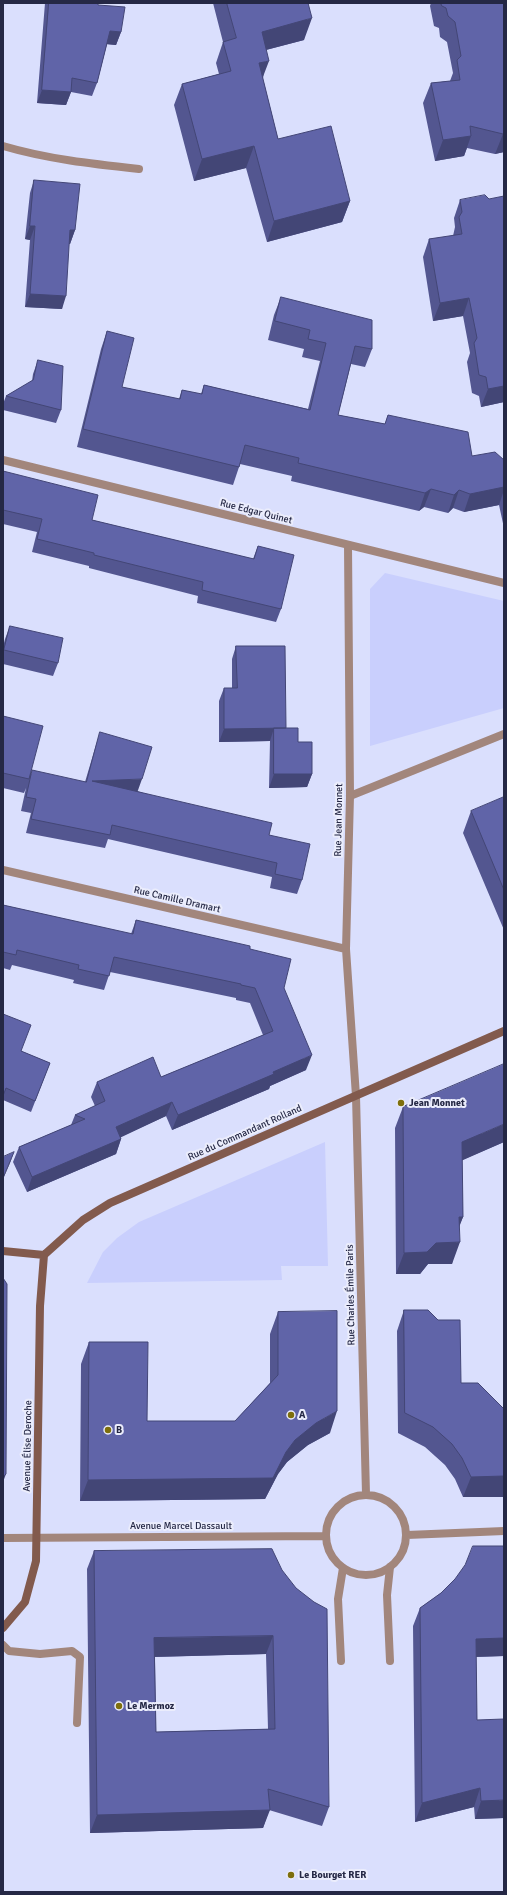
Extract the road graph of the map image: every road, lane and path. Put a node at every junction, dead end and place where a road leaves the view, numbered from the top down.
1 (3, 146) edge
2 (139, 169) dead end
3 (3, 460) edge
4 (348, 545) junction
5 (504, 583) edge
6 (504, 734) edge
7 (350, 796) junction
8 (3, 870) edge
9 (346, 949) junction
10 (504, 1031) edge
11 (356, 1096) junction
12 (3, 1251) edge
13 (44, 1255) junction
14 (366, 1494) junction
15 (504, 1531) edge
16 (407, 1534) junction
17 (326, 1536) junction
18 (36, 1537) junction
19 (3, 1538) edge
20 (343, 1568) junction
21 (390, 1568) junction
22 (3, 1628) edge
23 (3, 1645) edge
24 (341, 1661) dead end
25 (390, 1661) dead end
26 (77, 1723) dead end

1 - 2 street
3 - 4 street, Rue Edgar Quinet
4 - 5 street, Rue Edgar Quinet
4 - 7 street, Rue Jean Monnet
6 - 7 street
7 - 9 street, Rue Jean Monnet
8 - 9 street, Rue Camille Dramart
9 - 11 street, Rue Jean Monnet
10 - 11 street, Rue du Commandant Rolland
11 - 13 street, Rue du Commandant Rolland
11 - 14 street, Rue Charles Émile Paris
12 - 13 street
13 - 18 street, Avenue Élise Deroche
14 - 16 street
14 - 17 street
15 - 16 street
16 - 21 street
17 - 18 street, Avenue Marcel Dassault
17 - 20 street
18 - 19 street, Avenue Marcel Dassault
18 - 22 street, Avenue Élise Deroche
20 - 21 street
20 - 24 street
21 - 25 street
23 - 26 street

